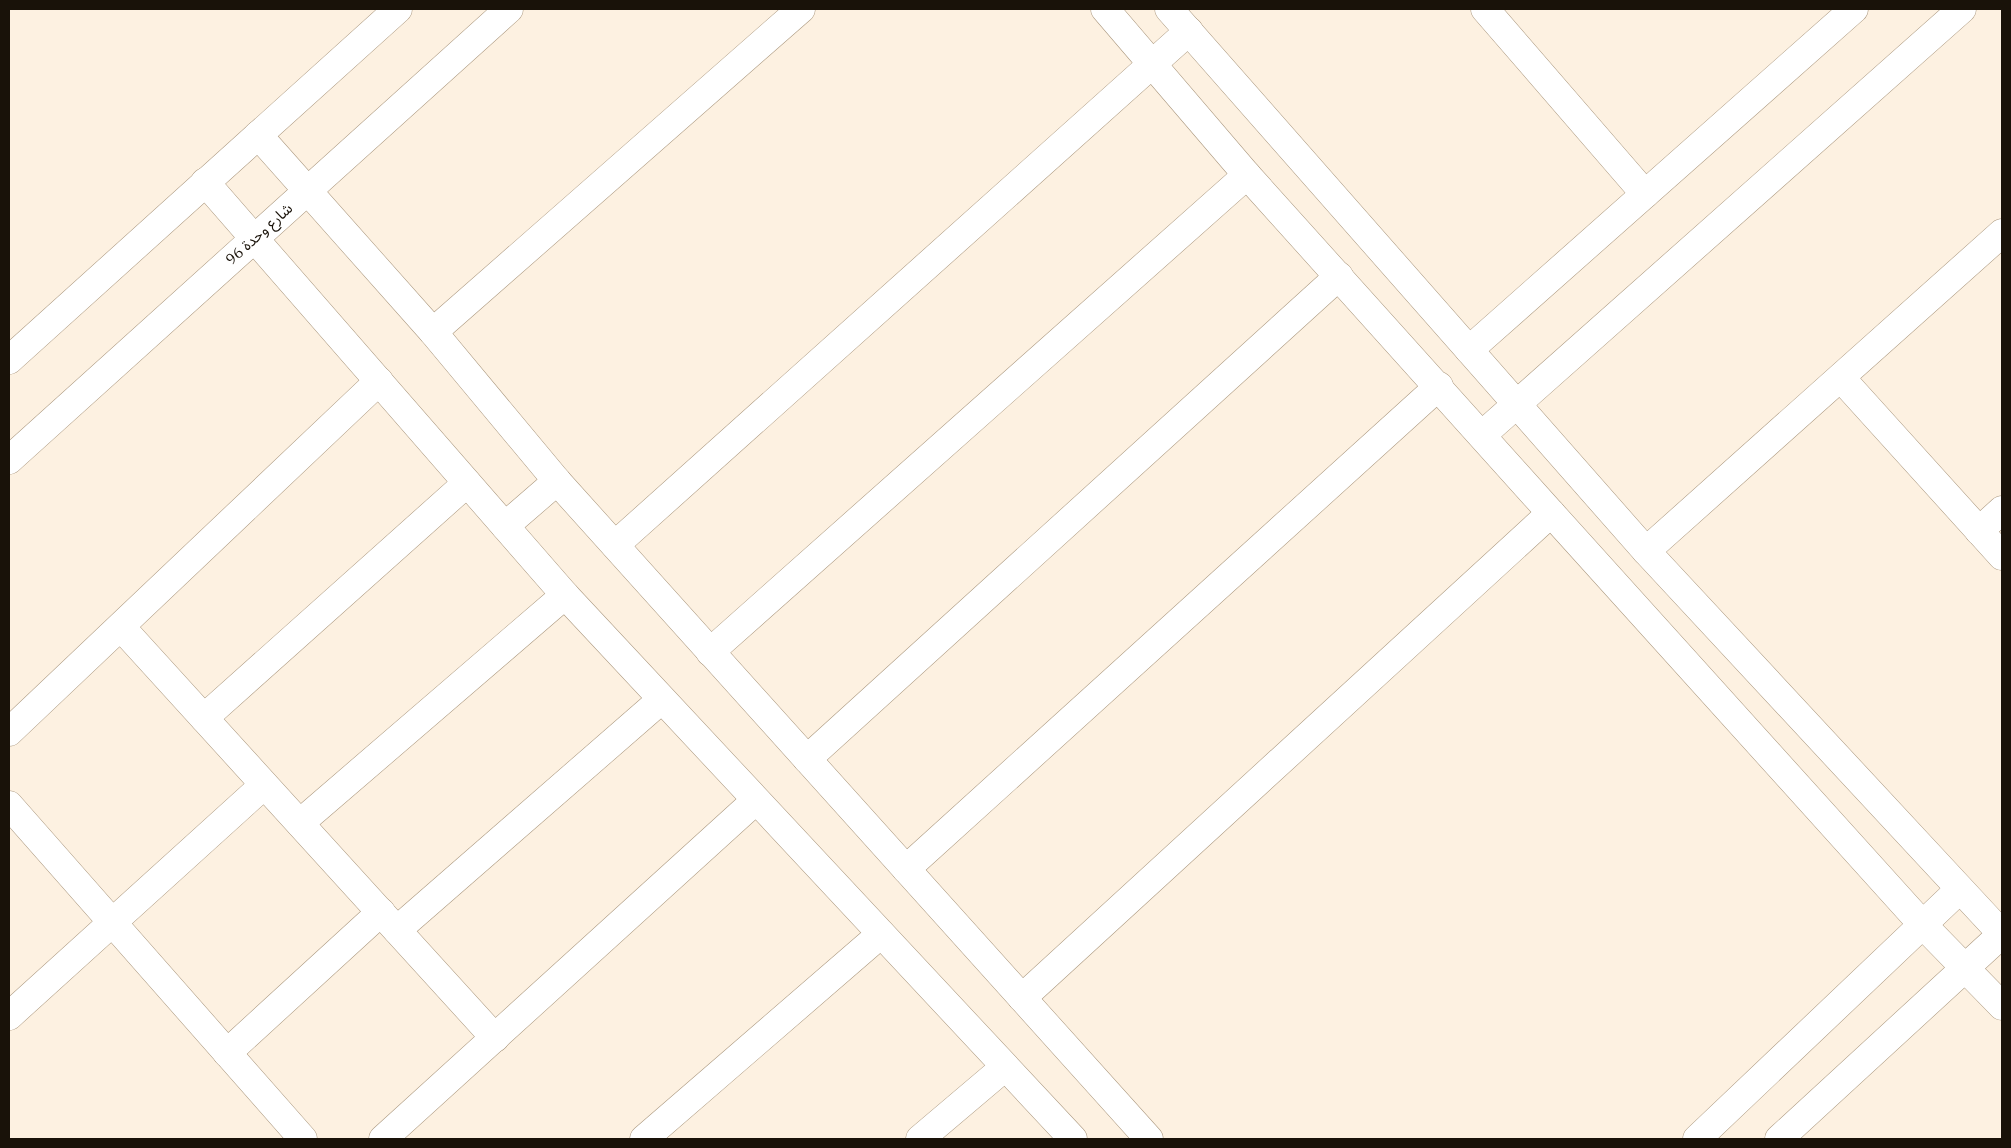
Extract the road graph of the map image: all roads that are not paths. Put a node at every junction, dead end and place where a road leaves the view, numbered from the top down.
1 (398, 9) edge
2 (509, 9) edge
3 (801, 9) edge
4 (1105, 9) edge
5 (1169, 9) edge
6 (1485, 9) edge
7 (1854, 9) edge
8 (1962, 9) edge
9 (1189, 31) junction
10 (1153, 64) junction
11 (258, 135) junction
12 (1248, 175) junction
13 (206, 182) junction
14 (307, 190) junction
15 (1645, 194) junction
16 (2002, 233) edge
17 (254, 238) junction
18 (1338, 276) junction
19 (433, 332) junction
20 (1469, 350) junction
21 (9, 360) edge
22 (1842, 378) junction
23 (380, 381) junction
24 (1439, 386) junction
25 (1517, 404) junction
26 (1482, 435) junction
27 (9, 460) edge
28 (557, 481) junction
29 (468, 483) junction
30 (2002, 510) edge
31 (1551, 513) junction
32 (505, 526) junction
33 (1979, 531) junction
34 (615, 546) junction
35 (1646, 551) junction
36 (2002, 556) edge
37 (564, 595) junction
38 (121, 627) junction
39 (710, 652) junction
40 (661, 700) junction
41 (204, 718) junction
42 (9, 732) edge
43 (807, 759) junction
44 (264, 785) junction
45 (755, 801) junction
46 (9, 805) edge
47 (300, 823) junction
48 (906, 869) junction
49 (1959, 890) junction
50 (389, 921) junction
51 (112, 922) junction
52 (1923, 925) junction
53 (881, 934) junction
54 (2002, 934) edge
55 (1965, 969) junction
56 (1022, 998) junction
57 (2002, 1006) edge
58 (9, 1016) edge
59 (495, 1038) junction
60 (227, 1053) junction
61 (1005, 1067) junction
62 (303, 1139) edge
63 (383, 1139) edge
64 (644, 1139) edge
65 (920, 1139) edge
66 (1073, 1139) edge
67 (1149, 1139) edge
68 (1696, 1139) edge
69 (1780, 1139) edge

1 - 11 street
2 - 14 street, شارع وحدة 96
3 - 19 street
4 - 10 street
5 - 9 street
6 - 15 street
7 - 15 street
8 - 25 street
9 - 10 street
9 - 20 street
10 - 12 street
10 - 34 street
11 - 13 street
11 - 14 street
12 - 18 street
12 - 39 street
13 - 17 street
13 - 21 street
14 - 17 street, شارع وحدة 96
14 - 19 street
15 - 20 street
16 - 22 street
17 - 23 street
17 - 27 street, شارع وحدة 96
18 - 24 street
18 - 43 street
19 - 28 street
20 - 25 street
22 - 33 street
22 - 35 street
23 - 29 street
23 - 38 street
24 - 26 street
24 - 48 street
25 - 26 street
25 - 35 street
26 - 31 street
28 - 32 street
28 - 34 street
29 - 32 street
29 - 41 street
30 - 33 street
31 - 52 street
31 - 56 street
32 - 37 street
33 - 36 street
34 - 39 street
35 - 49 street
37 - 40 street
37 - 47 street
38 - 41 street
38 - 42 street
39 - 43 street
40 - 45 street
40 - 50 street
41 - 44 street
43 - 48 street
44 - 47 street
44 - 51 street
45 - 53 street
45 - 59 street
46 - 51 street
47 - 50 street
48 - 56 street
49 - 52 street
49 - 54 street
50 - 59 street
50 - 60 street
51 - 58 street
51 - 60 street
52 - 55 street
52 - 68 street
53 - 61 street
53 - 64 street
54 - 55 street
55 - 57 street
55 - 69 street
56 - 67 street
59 - 63 street
60 - 62 street
61 - 65 street
61 - 66 street

